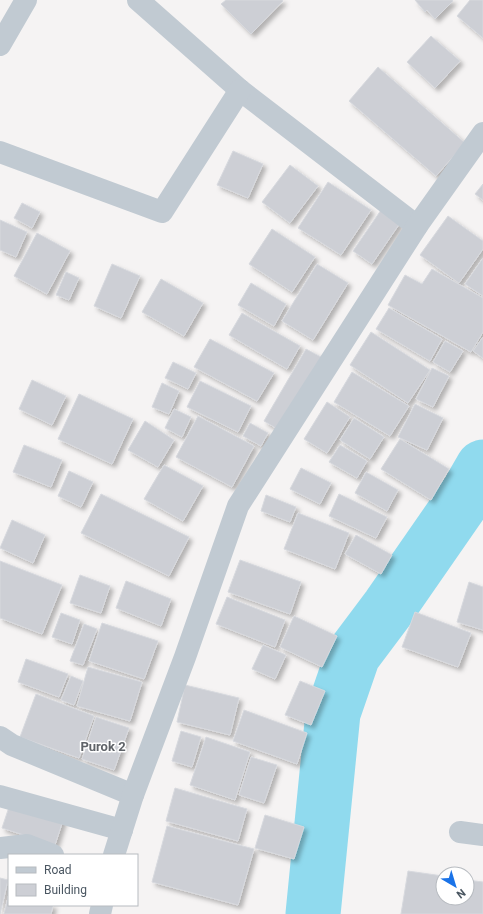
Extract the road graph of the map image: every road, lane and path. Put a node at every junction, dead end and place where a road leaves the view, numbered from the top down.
1 (26, 0) edge
2 (138, 0) edge
3 (0, 45) edge
4 (240, 90) junction
5 (483, 133) edge
6 (0, 152) edge
7 (417, 226) junction
8 (0, 737) edge
9 (133, 795) junction
10 (0, 796) edge
11 (122, 830) junction
12 (460, 832) dead end
13 (483, 835) edge
14 (0, 848) edge
15 (50, 854) edge
16 (114, 854) edge

1 - 3 street
2 - 4 street
4 - 6 street
4 - 7 street
5 - 7 street
7 - 9 street
8 - 9 street
9 - 11 street
10 - 11 street
11 - 16 street
12 - 13 street
14 - 15 street

